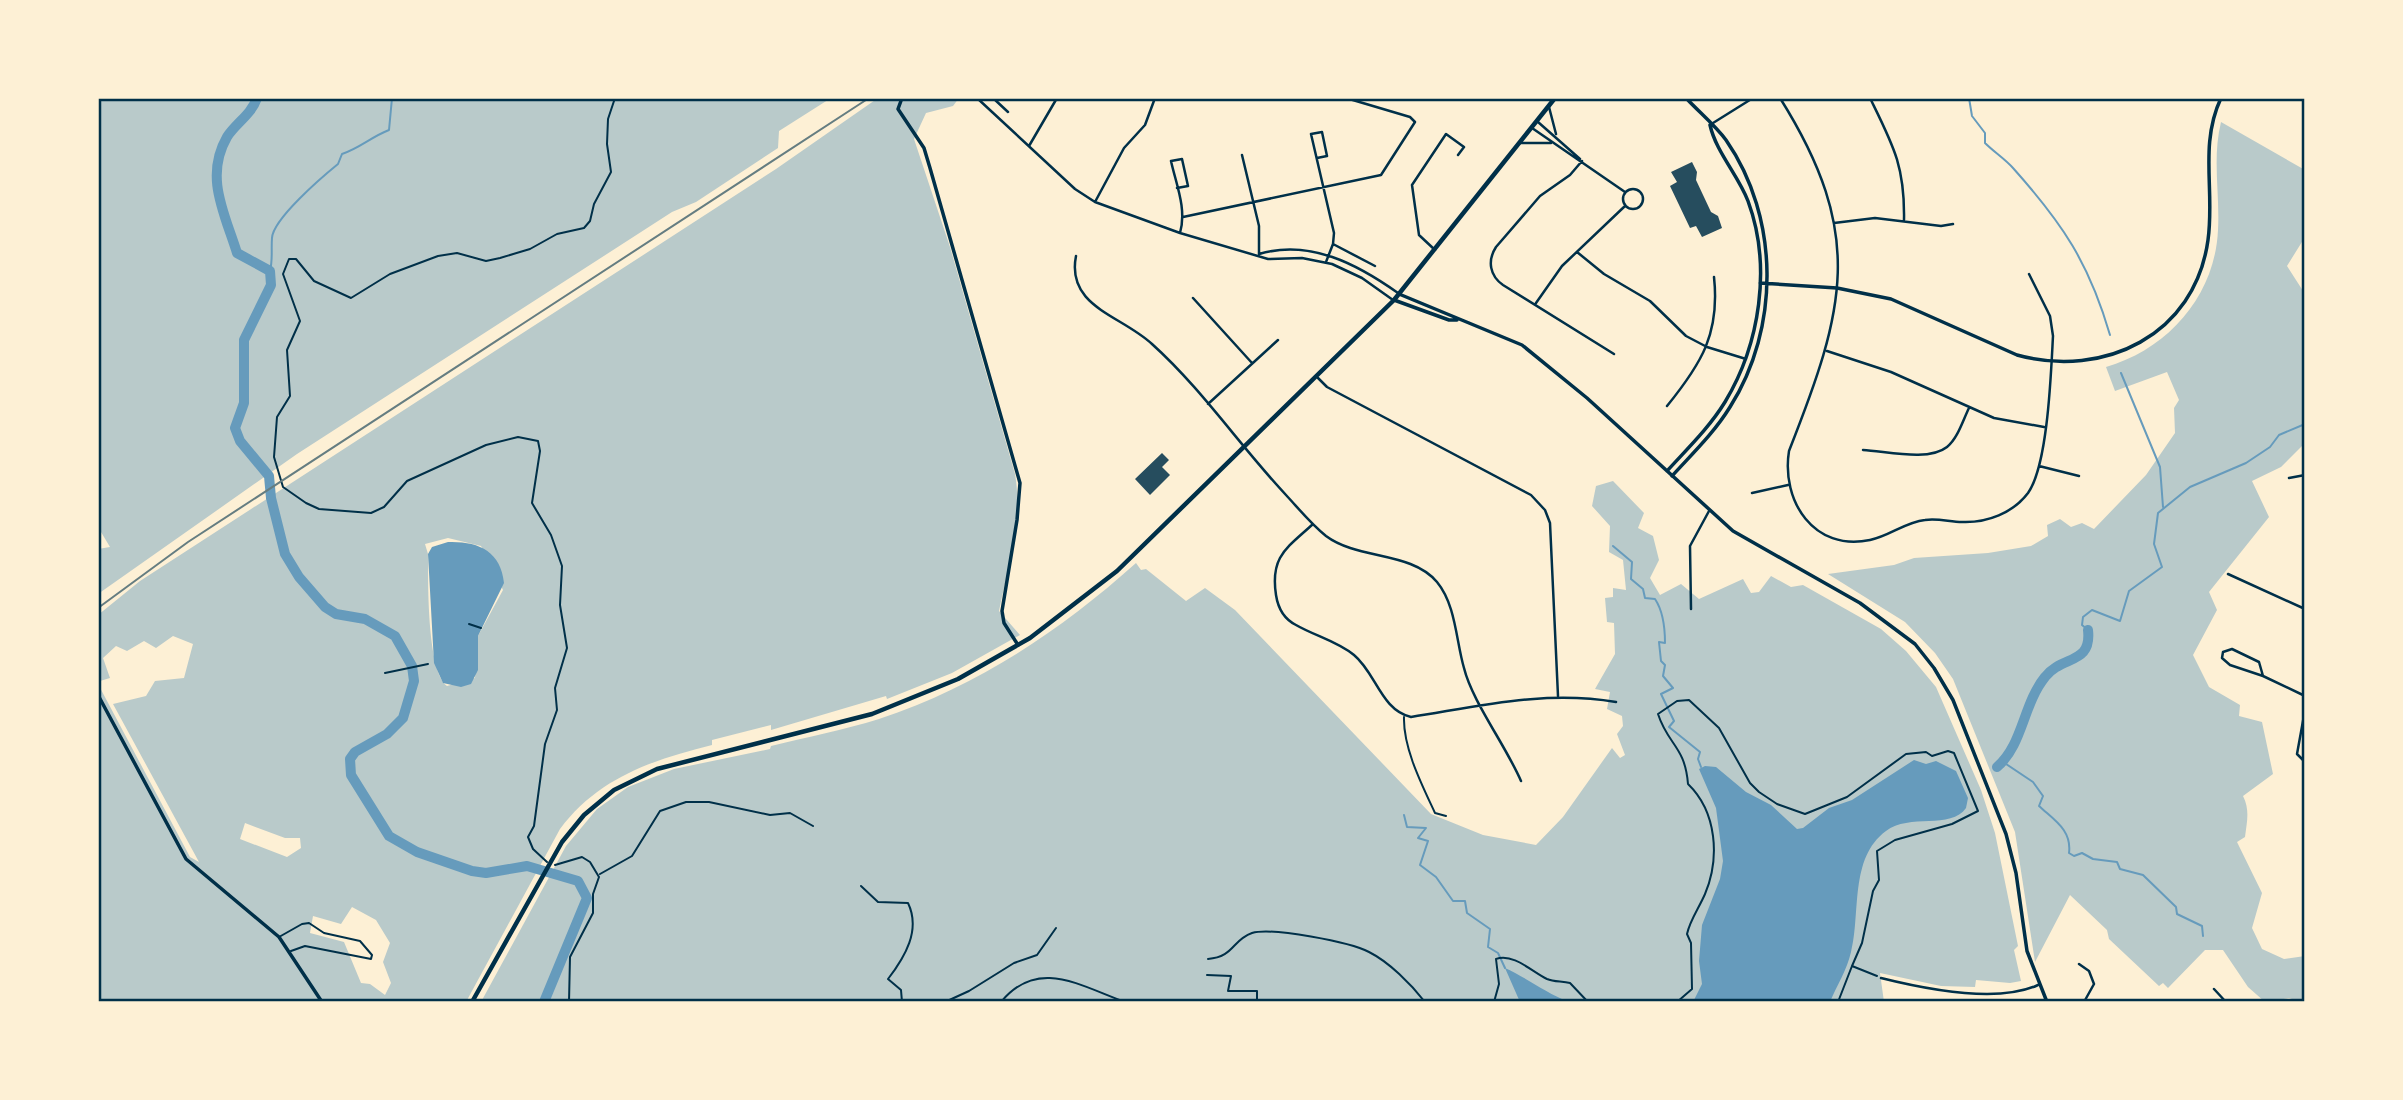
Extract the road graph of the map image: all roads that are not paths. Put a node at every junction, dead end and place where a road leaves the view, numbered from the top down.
1 (902, 98) edge
2 (977, 98) edge
3 (993, 98) edge
4 (1058, 98) edge
5 (1155, 98) edge
6 (1346, 98) edge
7 (1555, 98) edge
8 (1686, 98) edge
9 (1753, 98) edge
10 (1780, 98) edge
11 (1870, 98) edge
12 (2221, 98) edge
13 (1549, 106) junction
14 (1008, 112) dead end
15 (1537, 121) junction
16 (1710, 125) junction
17 (1532, 128) junction
18 (1557, 137) junction
19 (1519, 143) junction
20 (1554, 144) junction
21 (1029, 147) junction
22 (1242, 155) dead end
23 (1458, 155) dead end
24 (1317, 158) junction
25 (1582, 161) junction
26 (1177, 188) junction
27 (1323, 188) junction
28 (1625, 192) junction
29 (1095, 202) junction
30 (1255, 202) junction
31 (1625, 206) junction
32 (1183, 217) junction
33 (1904, 220) junction
34 (1834, 223) junction
35 (1953, 224) dead end
36 (1180, 233) junction
37 (1333, 244) junction
38 (1435, 250) junction
39 (1577, 252) junction
40 (1259, 254) junction
41 (1329, 255) junction
42 (1076, 256) dead end
43 (1326, 262) junction
44 (1375, 267) dead end
45 (2029, 274) dead end
46 (1714, 277) dead end
47 (1760, 284) junction
48 (1767, 284) junction
49 (1837, 288) junction
50 (1399, 294) junction
51 (1194, 298) dead end
52 (1394, 300) junction
53 (1536, 303) junction
54 (1457, 320) junction
55 (1278, 340) dead end
56 (1707, 347) junction
57 (1827, 351) junction
58 (1614, 354) dead end
59 (1746, 359) junction
60 (2052, 362) junction
61 (1252, 363) junction
62 (1318, 378) junction
63 (1208, 404) junction
64 (1667, 406) dead end
65 (1969, 408) junction
66 (2044, 427) junction
67 (1243, 448) junction
68 (1864, 450) dead end
69 (2039, 466) junction
70 (1667, 471) junction
71 (2079, 475) dead end
72 (2305, 475) edge
73 (1672, 476) junction
74 (2288, 478) dead end
75 (1788, 485) junction
76 (1752, 493) dead end
77 (1709, 511) junction
78 (1312, 524) junction
79 (2228, 573) dead end
80 (2305, 609) edge
81 (1690, 610) dead end
82 (1018, 645) junction
83 (2263, 676) junction
84 (98, 695) edge
85 (1558, 696) junction
86 (2305, 696) edge
87 (1616, 702) dead end
88 (1481, 704) junction
89 (2305, 710) edge
90 (1404, 716) junction
91 (2304, 721) edge
92 (2305, 762) edge
93 (1521, 781) dead end
94 (1446, 816) dead end
95 (279, 937) junction
96 (290, 951) junction
97 (1208, 959) dead end
98 (2079, 964) dead end
99 (1881, 978) road end
100 (2038, 985) junction
101 (2214, 989) dead end
102 (322, 1002) edge
103 (472, 1002) edge
104 (1001, 1002) edge
105 (1125, 1002) edge
106 (1425, 1002) edge
107 (2048, 1002) edge
108 (2084, 1002) edge
109 (2226, 1002) edge

1 - 82 street
2 - 21 street
3 - 14 street
4 - 21 street
5 - 29 street
6 - 27 street
7 - 13 main road
8 - 16 street
9 - 16 street
10 - 34 street
11 - 33 street
12 - 60 street
13 - 15 main road
13 - 18 street
15 - 17 main road
15 - 18 street
16 - 47 street
16 - 48 street
17 - 19 main road
17 - 20 street
18 - 25 street
19 - 20 street
19 - 38 main road
20 - 25 street
21 - 29 street
22 - 30 street
23 - 38 street
24 - 24 street
24 - 27 street
25 - 28 street
25 - 53 street
26 - 26 street
26 - 32 street
27 - 30 street
27 - 37 street
28 - 31 street
28 - 31 street
29 - 36 street
30 - 32 street
30 - 40 street
31 - 39 street
32 - 36 street
33 - 34 street
33 - 35 street
34 - 49 street
36 - 40 street
37 - 41 street
37 - 44 street
38 - 50 main road
39 - 53 street
39 - 56 street
40 - 41 street
40 - 43 street
41 - 43 street
41 - 50 street
42 - 63 street
43 - 52 street
45 - 60 street
46 - 56 street
47 - 48 street
47 - 59 street
48 - 49 street
48 - 73 street
49 - 57 street
49 - 60 street
50 - 52 main road
50 - 54 street
51 - 61 street
52 - 54 street
52 - 62 main road
53 - 58 street
54 - 70 street
55 - 61 street
56 - 59 street
56 - 64 street
57 - 65 street
57 - 75 street
59 - 70 street
60 - 66 street
61 - 63 street
62 - 67 main road
62 - 85 street
63 - 67 street
65 - 66 street
65 - 68 street
66 - 69 street
67 - 78 street
67 - 82 main road
69 - 71 street
69 - 75 street
70 - 73 street
72 - 74 street
73 - 77 street
75 - 76 street
77 - 81 street
77 - 100 street
78 - 88 street
78 - 90 street
79 - 80 street
82 - 103 main road
83 - 83 street
83 - 86 street
84 - 95 street
85 - 87 street
85 - 88 street
88 - 90 street
88 - 93 street
89 - 91 street
90 - 94 lane
91 - 92 street
95 - 96 street
95 - 96 lane
96 - 102 street
97 - 106 lane
98 - 108 street
99 - 100 street
100 - 107 street
101 - 109 street
104 - 105 lane

